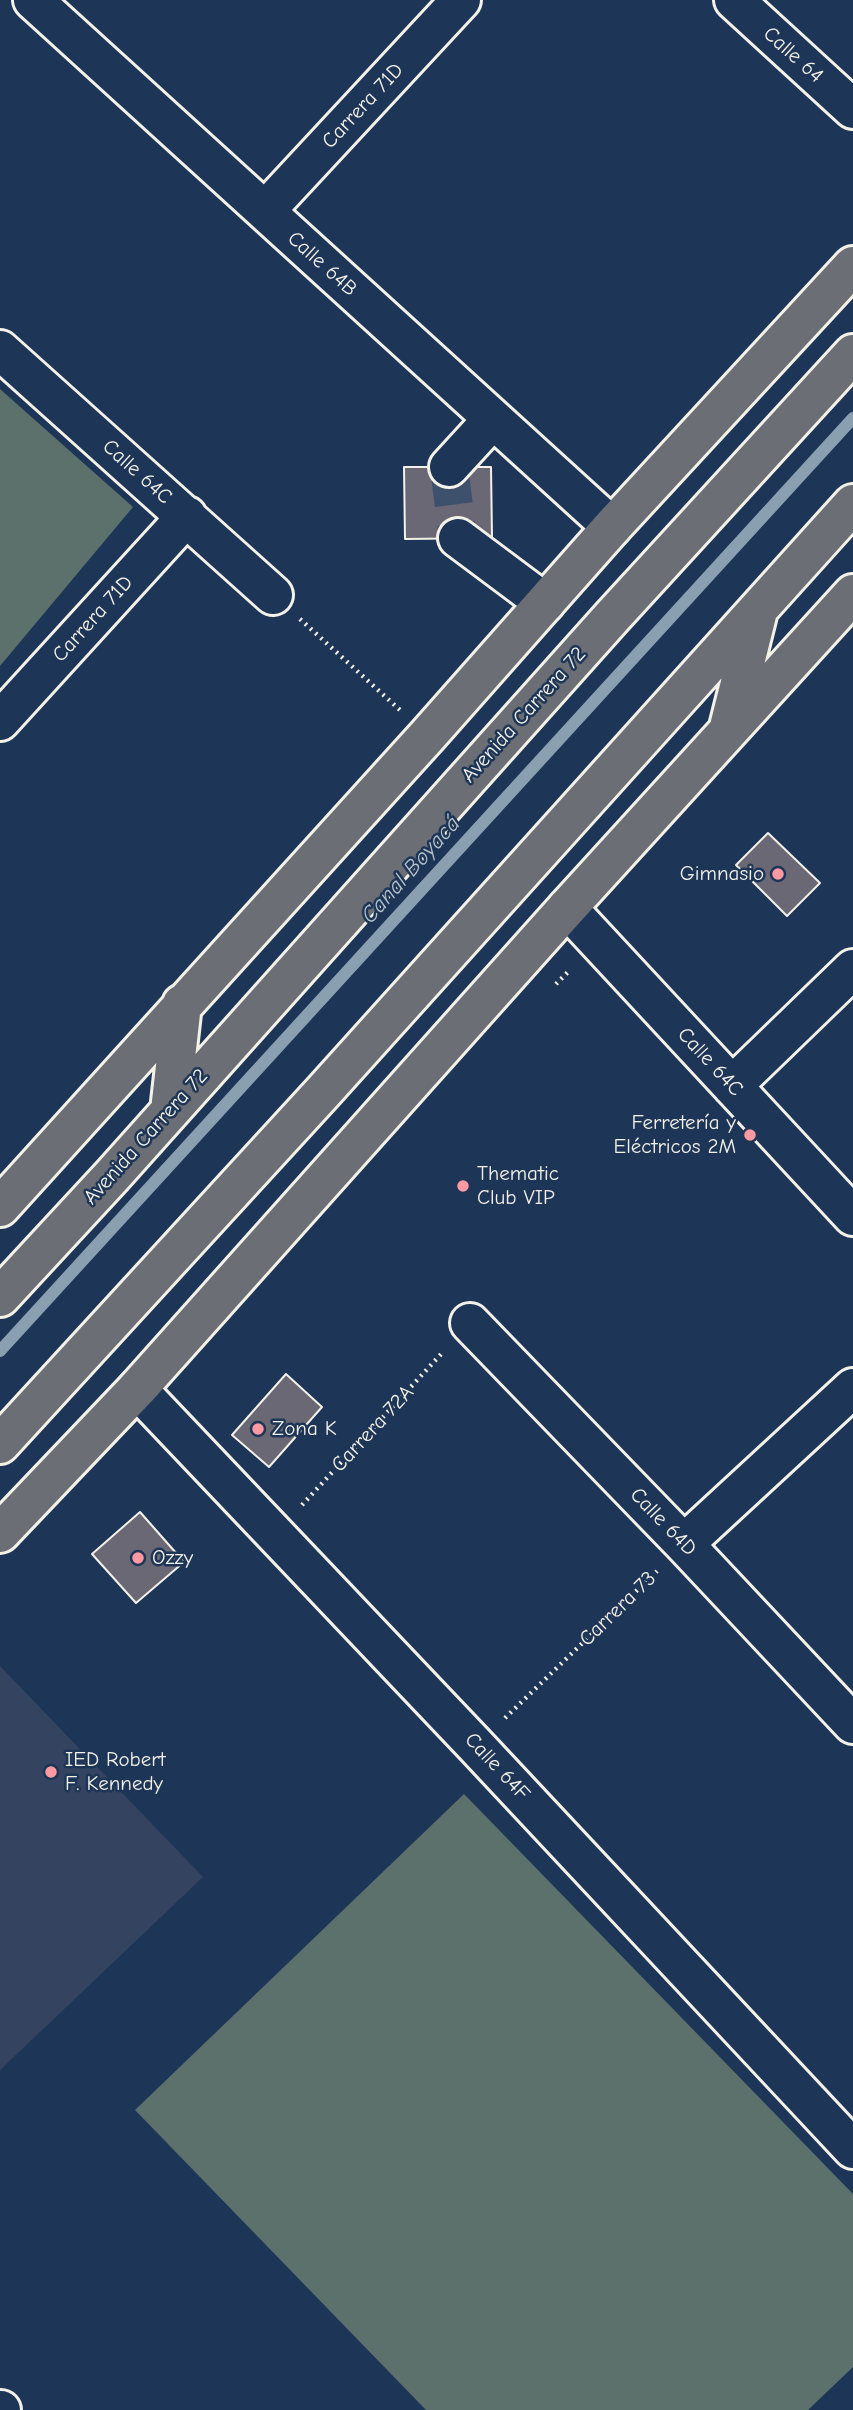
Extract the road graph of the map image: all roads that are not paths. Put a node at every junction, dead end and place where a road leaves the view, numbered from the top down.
1 (33, 0) edge
2 (461, 0) edge
3 (734, 0) edge
4 (853, 109) edge
5 (265, 211) junction
6 (853, 266) edge
7 (0, 350) edge
8 (853, 354) edge
9 (493, 419) junction
10 (449, 467) dead end
11 (853, 504) edge
12 (187, 516) junction
13 (612, 527) junction
14 (458, 538) dead end
15 (853, 594) edge
16 (273, 595) road end
17 (545, 603) junction
18 (758, 610) junction
19 (0, 721) edge
20 (729, 729) junction
21 (567, 908) junction
22 (853, 969) edge
23 (182, 1004) junction
24 (732, 1086) junction
25 (170, 1111) junction
26 (0, 1207) edge
27 (853, 1216) edge
28 (0, 1297) edge
29 (470, 1323) road end
30 (853, 1388) edge
31 (137, 1389) junction
32 (0, 1444) edge
33 (0, 1533) edge
34 (684, 1544) junction
35 (853, 1724) edge
36 (853, 2149) edge

1 - 5 street, Calle 64B
2 - 5 street, Carrera 71D
3 - 4 street, Calle 64
5 - 9 street, Calle 64B
6 - 13 highway
7 - 12 street, Calle 64C
8 - 25 highway, Avenida Carrera 72
9 - 10 street
9 - 13 street, Calle 64B
11 - 18 highway
12 - 16 street, Calle 64C
12 - 19 street, Carrera 71D
13 - 17 highway
14 - 17 street
15 - 20 highway
17 - 23 highway
18 - 20 highway
18 - 32 highway
20 - 21 highway
21 - 24 street, Calle 64C
21 - 31 highway
22 - 24 street
23 - 25 highway
23 - 26 highway
24 - 27 street, Calle 64C
25 - 28 highway, Avenida Carrera 72
29 - 34 street, Calle 64D
30 - 34 street
31 - 33 highway
31 - 36 street, Calle 64F
34 - 35 street, Calle 64D

